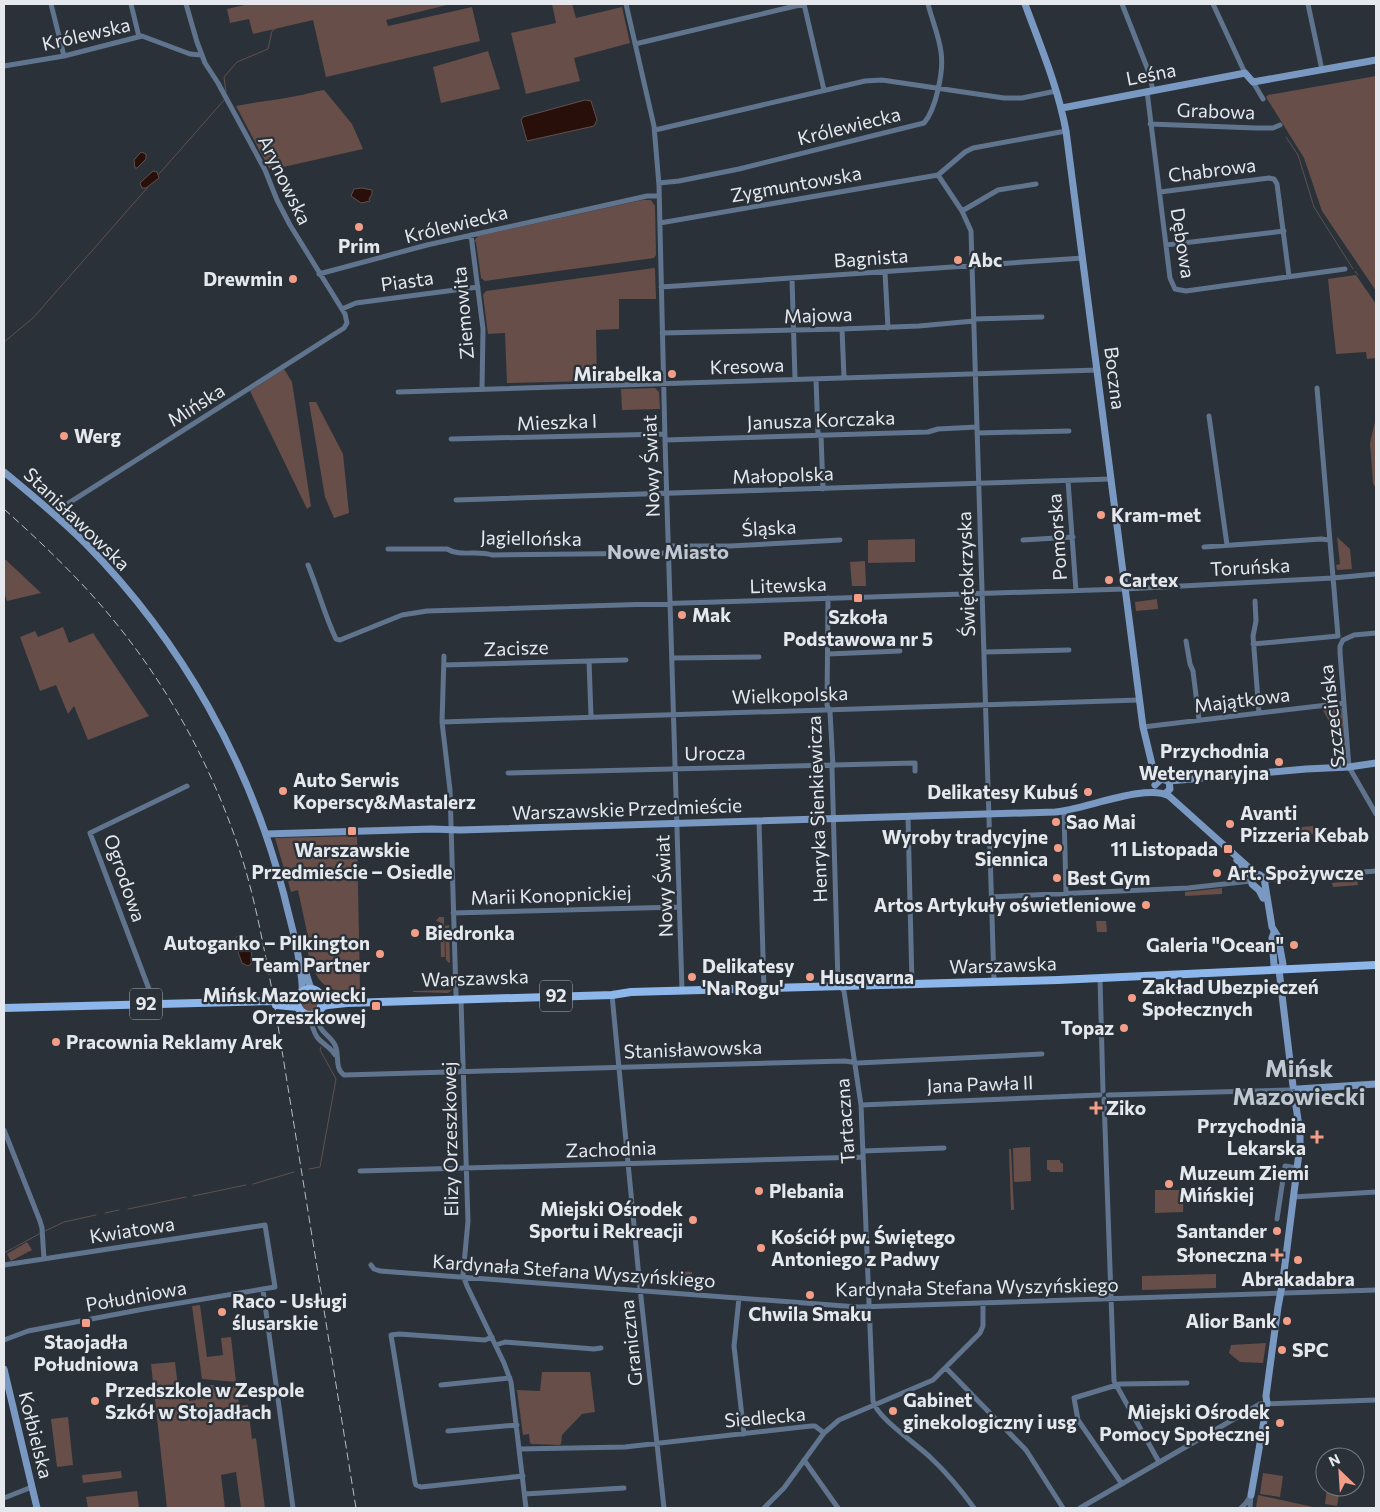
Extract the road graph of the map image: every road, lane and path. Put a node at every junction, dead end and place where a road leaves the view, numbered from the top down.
1 (51, 4) edge
2 (131, 4) edge
3 (186, 4) edge
4 (626, 4) edge
5 (804, 4) edge
6 (928, 4) edge
7 (1025, 4) edge
8 (1122, 4) edge
9 (1213, 4) edge
10 (1308, 4) edge
11 (139, 37) junction
12 (635, 44) junction
13 (202, 55) junction
14 (64, 56) junction
15 (1376, 60) edge
16 (4, 66) edge
17 (1322, 70) junction
18 (1246, 73) junction
19 (1253, 82) junction
20 (938, 88) junction
21 (824, 90) junction
22 (1056, 91) junction
23 (1150, 91) junction
24 (1263, 99) dead end
25 (1062, 108) junction
26 (1150, 124) junction
27 (1280, 125) dead end
28 (655, 130) junction
29 (1066, 131) junction
30 (938, 175) junction
31 (659, 183) junction
32 (1036, 184) dead end
33 (1160, 192) junction
34 (659, 196) junction
35 (962, 211) junction
36 (660, 223) junction
37 (1284, 231) junction
38 (471, 235) junction
39 (1166, 245) junction
40 (1084, 258) junction
41 (972, 266) junction
42 (1345, 269) dead end
43 (885, 272) junction
44 (319, 274) junction
45 (1289, 276) junction
46 (792, 278) junction
47 (478, 287) junction
48 (661, 287) junction
49 (342, 308) junction
50 (346, 316) joint
51 (1042, 317) dead end
52 (974, 320) junction
53 (888, 328) junction
54 (842, 329) junction
55 (794, 330) junction
56 (662, 333) junction
57 (1098, 370) junction
58 (975, 374) junction
59 (844, 378) junction
60 (796, 379) junction
61 (816, 379) junction
62 (664, 383) junction
63 (1317, 388) dead end
64 (482, 389) junction
65 (398, 392) dead end
66 (1209, 416) dead end
67 (977, 427) junction
68 (1069, 431) dead end
69 (977, 433) junction
70 (665, 434) junction
71 (819, 435) junction
72 (451, 440) dead end
73 (665, 440) junction
74 (4, 472) edge
75 (1111, 479) junction
76 (1068, 481) junction
77 (979, 484) junction
78 (823, 489) junction
79 (667, 494) junction
80 (456, 500) dead end
81 (53, 513) junction
82 (1072, 537) junction
83 (840, 540) dead end
84 (1023, 540) dead end
85 (1330, 540) junction
86 (1227, 545) junction
87 (669, 546) junction
88 (1204, 547) dead end
89 (388, 549) dead end
90 (669, 553) junction
91 (308, 565) dead end
92 (1376, 574) edge
93 (1333, 578) junction
94 (1125, 589) junction
95 (1076, 591) junction
96 (982, 594) junction
97 (828, 598) junction
98 (1255, 601) dead end
99 (670, 603) junction
100 (1376, 633) edge
101 (1338, 636) junction
102 (1343, 640) junction
103 (1186, 641) dead end
104 (1253, 644) junction
105 (1069, 650) dead end
106 (900, 651) dead end
107 (984, 652) junction
108 (828, 654) junction
109 (444, 656) dead end
110 (759, 657) dead end
111 (672, 658) junction
112 (626, 660) dead end
113 (589, 661) junction
114 (444, 665) junction
115 (1139, 700) junction
116 (1344, 703) junction
117 (985, 704) junction
118 (829, 709) junction
119 (1259, 713) junction
120 (673, 714) junction
121 (591, 716) junction
122 (1200, 720) junction
123 (442, 722) junction
124 (1143, 727) junction
125 (1376, 763) edge
126 (833, 766) junction
127 (1349, 767) junction
128 (675, 769) junction
129 (915, 770) dead end
130 (508, 773) dead end
131 (188, 786) dead end
132 (1163, 786) junction
133 (1064, 812) junction
134 (989, 814) junction
135 (1376, 814) edge
136 (908, 817) junction
137 (833, 819) junction
138 (759, 821) junction
139 (677, 824) junction
140 (451, 830) junction
141 (266, 834) junction
142 (1230, 852) junction
143 (1245, 870) junction
144 (1376, 871) edge
145 (1253, 878) junction
146 (1242, 882) junction
147 (1262, 884) junction
148 (1066, 894) junction
149 (991, 897) junction
150 (679, 907) junction
151 (454, 913) junction
152 (299, 954) junction
153 (1376, 964) edge
154 (1279, 970) junction
155 (1100, 978) junction
156 (994, 982) junction
157 (912, 984) junction
158 (841, 987) junction
159 (311, 989) junction
160 (764, 989) junction
161 (631, 992) junction
162 (682, 992) junction
163 (300, 993) junction
164 (321, 995) junction
165 (612, 995) junction
166 (456, 997) junction
167 (153, 1004) junction
168 (298, 1007) junction
169 (4, 1008) edge
170 (320, 1009) junction
171 (4, 1012) edge
172 (306, 1014) junction
173 (1042, 1054) dead end
174 (337, 1058) junction
175 (855, 1062) junction
176 (618, 1067) junction
177 (463, 1071) junction
178 (1376, 1086) edge
179 (1294, 1089) junction
180 (1104, 1095) junction
181 (861, 1105) junction
182 (4, 1130) edge
183 (944, 1148) dead end
184 (863, 1154) junction
185 (628, 1163) junction
186 (466, 1168) junction
187 (1297, 1168) junction
188 (360, 1171) dead end
189 (1376, 1192) edge
190 (1293, 1197) junction
191 (1277, 1218) dead end
192 (44, 1259) junction
193 (4, 1265) edge
194 (371, 1265) dead end
195 (465, 1278) junction
196 (275, 1287) joint
197 (263, 1290) junction
198 (1376, 1290) edge
199 (640, 1291) junction
200 (1281, 1294) junction
201 (738, 1298) junction
202 (1111, 1299) junction
203 (983, 1304) junction
204 (870, 1307) junction
205 (492, 1337) junction
206 (4, 1340) edge
207 (496, 1345) junction
208 (601, 1348) dead end
209 (946, 1368) junction
210 (4, 1369) edge
211 (510, 1378) junction
212 (1187, 1382) dead end
213 (441, 1384) dead end
214 (1115, 1385) junction
215 (1376, 1400) edge
216 (1267, 1403) junction
217 (874, 1404) junction
218 (517, 1424) junction
219 (448, 1431) dead end
220 (824, 1433) junction
221 (744, 1434) junction
222 (656, 1444) junction
223 (520, 1449) junction
224 (804, 1460) junction
225 (1159, 1462) junction
226 (523, 1476) junction
227 (1122, 1484) junction
228 (32, 1487) junction
229 (624, 1488) dead end
230 (525, 1494) junction
231 (1251, 1495) junction
232 (4, 1498) edge
233 (37, 1508) edge
234 (293, 1508) edge
235 (526, 1508) edge
236 (664, 1508) edge
237 (764, 1508) edge
238 (838, 1508) edge
239 (974, 1508) edge
240 (1063, 1508) edge
241 (1080, 1508) edge
242 (1241, 1508) edge
243 (1250, 1508) edge

1 - 14 street
2 - 11 street
3 - 13 street, Arynowska
4 - 12 street, Nowy Świat
5 - 12 street
5 - 21 street
6 - 20 street, Królewiecka
7 - 22 street, Boczna
8 - 23 street, Dębowa
9 - 18 street
10 - 17 street
11 - 13 street, Królewska
11 - 14 street, Królewska
12 - 28 street, Nowy Świat
13 - 44 street, Arynowska
14 - 16 street, Królewska
15 - 17 street
17 - 19 street
18 - 19 street
18 - 23 street, Leśna
19 - 24 street
20 - 21 street
20 - 22 street
20 - 31 street, Królewiecka
21 - 28 street
22 - 25 street, Boczna
23 - 25 street, Leśna
23 - 26 street, Dębowa
25 - 29 street, Boczna
26 - 27 street, Grabowa
26 - 33 street, Dębowa
28 - 31 street, Nowy Świat
29 - 30 street
29 - 40 street, Boczna
30 - 35 street, Świętokrzyska
30 - 36 street, Zygmuntowska
31 - 34 street, Nowy Świat
32 - 35 street
33 - 37 street, Chabrowa
33 - 39 street, Dębowa
34 - 36 street, Nowy Świat
34 - 38 street, Królewiecka
35 - 41 street, Świętokrzyska
36 - 48 street, Nowy Świat
37 - 39 street
37 - 45 street, Chabrowa
38 - 44 street, Królewiecka
38 - 47 street, Ziemowita
39 - 45 street, Dębowa
40 - 41 street, Bagnista
40 - 57 street, Boczna
41 - 43 street, Bagnista
41 - 52 street, Świętokrzyska
42 - 45 street, Dębowa
43 - 46 street, Bagnista
43 - 53 street
44 - 49 street, Arynowska
46 - 48 street, Bagnista
46 - 55 street
47 - 49 street, Piasta
47 - 64 street, Ziemowita
48 - 56 street, Nowy Świat
49 - 50 street, Arynowska
50 - 81 street, Mińska
51 - 52 street, Majowa
52 - 53 street, Majowa
52 - 58 street, Świętokrzyska
53 - 54 street, Majowa
54 - 55 street, Majowa
54 - 59 street
55 - 56 street, Majowa
55 - 60 street
56 - 62 street, Nowy Świat
57 - 58 street, Kresowa
57 - 75 street, Boczna
58 - 59 street, Kresowa
58 - 67 street, Świętokrzyska
59 - 61 street, Kresowa
60 - 61 street, Kresowa
60 - 62 street, Kresowa
61 - 71 street
62 - 64 street, Kresowa
62 - 70 street, Nowy Świat
63 - 85 street, Szczecińska
64 - 65 street, Kresowa
66 - 86 street
67 - 69 street, Świętokrzyska
67 - 71 street, Janusza Korczaka
68 - 69 street
69 - 77 street, Świętokrzyska
70 - 72 street, Mieszka I
70 - 73 street, Nowy Świat
71 - 73 street, Janusza Korczaka
71 - 78 street
73 - 79 street, Nowy Świat
74 - 81 street, Stanisławowska
75 - 76 street, Małopolska
75 - 94 street, Boczna
76 - 77 street, Małopolska
76 - 82 street, Pomorska
77 - 78 street, Małopolska
77 - 96 street, Świętokrzyska
78 - 79 street, Małopolska
79 - 80 street, Małopolska
79 - 87 street, Nowy Świat
81 - 141 street, Stanisławowska
82 - 84 street
82 - 95 street, Pomorska
83 - 87 street, Śląska
85 - 86 street
85 - 93 street, Szczecińska
86 - 88 street
87 - 90 street, Nowy Świat
89 - 90 street, Jagiellońska
90 - 99 street, Nowy Świat
91 - 99 street, Litewska
92 - 93 street, Toruńska
93 - 94 street, Toruńska
93 - 101 street, Szczecińska
94 - 95 street, Litewska
94 - 115 street, Boczna
95 - 96 street, Litewska
96 - 97 street, Litewska
96 - 107 street, Świętokrzyska
97 - 99 street, Litewska
97 - 108 street, Henryka Sienkiewicza
98 - 104 street
99 - 111 street, Nowy Świat
100 - 102 street
101 - 102 street
101 - 104 street
102 - 116 street, Szczecińska
103 - 122 street
104 - 119 street
105 - 107 street
106 - 108 street
107 - 117 street, Świętokrzyska
108 - 118 street, Henryka Sienkiewicza
109 - 114 street, Elizy Orzeszkowej
110 - 111 street
111 - 120 street, Nowy Świat
112 - 113 street, Zacisze
113 - 114 street, Zacisze
113 - 121 street
114 - 123 street, Elizy Orzeszkowej
115 - 117 street, Wielkopolska
115 - 124 street, Boczna
116 - 119 street, Majątkowa
116 - 127 street, Szczecińska
117 - 118 street, Wielkopolska
117 - 134 street, Świętokrzyska
118 - 120 street, Wielkopolska
118 - 126 street, Henryka Sienkiewicza
119 - 122 street, Majątkowa
120 - 121 street, Wielkopolska
120 - 128 street, Nowy Świat
121 - 123 street, Wielkopolska
122 - 124 street, Majątkowa
123 - 140 street, Elizy Orzeszkowej
124 - 132 street, Boczna
125 - 127 street, Warszawskie Przedmieście
126 - 128 street, Urocza
126 - 129 street, Urocza
126 - 137 street, Henryka Sienkiewicza
127 - 132 street, Warszawskie Przedmieście
127 - 135 street, Szczecińska
128 - 130 street, Urocza
128 - 139 street, Nowy Świat
131 - 167 street, Ogrodowa
132 - 133 street, Warszawskie Przedmieście
132 - 142 street
133 - 134 street, Warszawskie Przedmieście
133 - 148 street
134 - 136 street, Warszawskie Przedmieście
134 - 149 street, Świętokrzyska
136 - 137 street, Warszawskie Przedmieście
136 - 157 street
137 - 138 street, Warszawskie Przedmieście
137 - 158 street, Henryka Sienkiewicza
138 - 139 street, Warszawskie Przedmieście
138 - 160 street
139 - 140 street, Warszawskie Przedmieście
139 - 150 street, Nowy Świat
140 - 141 street, Warszawskie Przedmieście
140 - 151 street, Elizy Orzeszkowej
141 - 152 street, Stanisławowska
142 - 143 street
142 - 145 street
143 - 145 street
143 - 146 street
144 - 147 street
145 - 146 street
145 - 147 street
145 - 147 street
146 - 148 street
147 - 154 street
148 - 149 street
149 - 156 street, Świętokrzyska
150 - 151 street, Marii Konopnickiej
150 - 162 street, Nowy Świat
151 - 166 street, Elizy Orzeszkowej
152 - 159 street
152 - 163 street
153 - 154 main road, Warszawska / 92
154 - 155 main road, Warszawska / 92
154 - 179 street
155 - 156 main road, Warszawska / 92
155 - 180 street
156 - 157 main road, Warszawska / 92
157 - 158 main road, Warszawska / 92
158 - 160 main road, Warszawska / 92
158 - 175 street, Tartaczna
159 - 163 main road, 92
159 - 164 main road, 92
160 - 162 main road, Warszawska / 92
161 - 162 main road, Warszawska / 92
161 - 165 main road, Warszawska / 92
161 - 166 main road, Warszawska / 92
163 - 167 main road, 92
163 - 168 main road
164 - 166 main road, Warszawska / 92
164 - 170 main road
165 - 166 main road, Warszawska / 92
165 - 176 street, Graniczna
166 - 170 main road, Warszawska / 92
166 - 177 street, Elizy Orzeszkowej
167 - 169 main road, 92
168 - 171 main road, 92
168 - 172 main road
170 - 172 main road, 92
170 - 174 street
172 - 174 street
173 - 175 street, Stanisławowska
174 - 177 street, Stanisławowska
175 - 176 street, Stanisławowska
175 - 181 street, Tartaczna
176 - 177 street, Stanisławowska
176 - 185 street, Graniczna
177 - 186 street, Elizy Orzeszkowej
178 - 179 street
179 - 180 street, Jana Pawła II
179 - 187 street
180 - 181 street, Jana Pawła II
180 - 202 street
181 - 184 street, Tartaczna
182 - 192 street
183 - 184 street, Zachodnia
184 - 185 street, Zachodnia
184 - 204 street, Tartaczna
185 - 186 street, Zachodnia
185 - 199 street, Graniczna
186 - 188 street, Zachodnia
186 - 195 street, Elizy Orzeszkowej
187 - 190 street
187 - 191 street
189 - 190 street
190 - 200 street
192 - 193 street, Kwiatowa
192 - 196 street, Kwiatowa
194 - 195 street, Kardynała Stefana Wyszyńskiego
195 - 199 street, Kardynała Stefana Wyszyńskiego
195 - 205 street
196 - 197 street, Południowa
197 - 206 street, Południowa
197 - 234 street
198 - 200 street, Kardynała Stefana Wyszyńskiego
199 - 201 street, Kardynała Stefana Wyszyńskiego
199 - 222 street, Graniczna
200 - 202 street, Kardynała Stefana Wyszyńskiego
200 - 216 street
201 - 204 street, Kardynała Stefana Wyszyńskiego
201 - 221 street
202 - 203 street, Kardynała Stefana Wyszyńskiego
202 - 214 street
203 - 204 street, Kardynała Stefana Wyszyńskiego
203 - 209 street, Siedlecka
204 - 217 street, Tartaczna
205 - 207 street
205 - 226 street
207 - 208 street
207 - 211 street
209 - 217 street, Siedlecka
209 - 240 street
210 - 228 street, Kołbielska
211 - 213 street
211 - 218 street
212 - 214 street
214 - 225 street
214 - 227 street
215 - 216 street
216 - 225 street
216 - 231 street
217 - 220 street, Siedlecka
217 - 239 street
218 - 219 street
218 - 223 street
220 - 221 street, Siedlecka
220 - 224 street
221 - 222 street, Siedlecka
222 - 223 street, Siedlecka
222 - 236 street, Graniczna
223 - 226 street
224 - 237 street
224 - 238 street
225 - 227 street
226 - 230 street
227 - 241 street
228 - 232 street
228 - 233 street, Kołbielska
229 - 230 street
230 - 235 street
231 - 242 street
231 - 243 street

